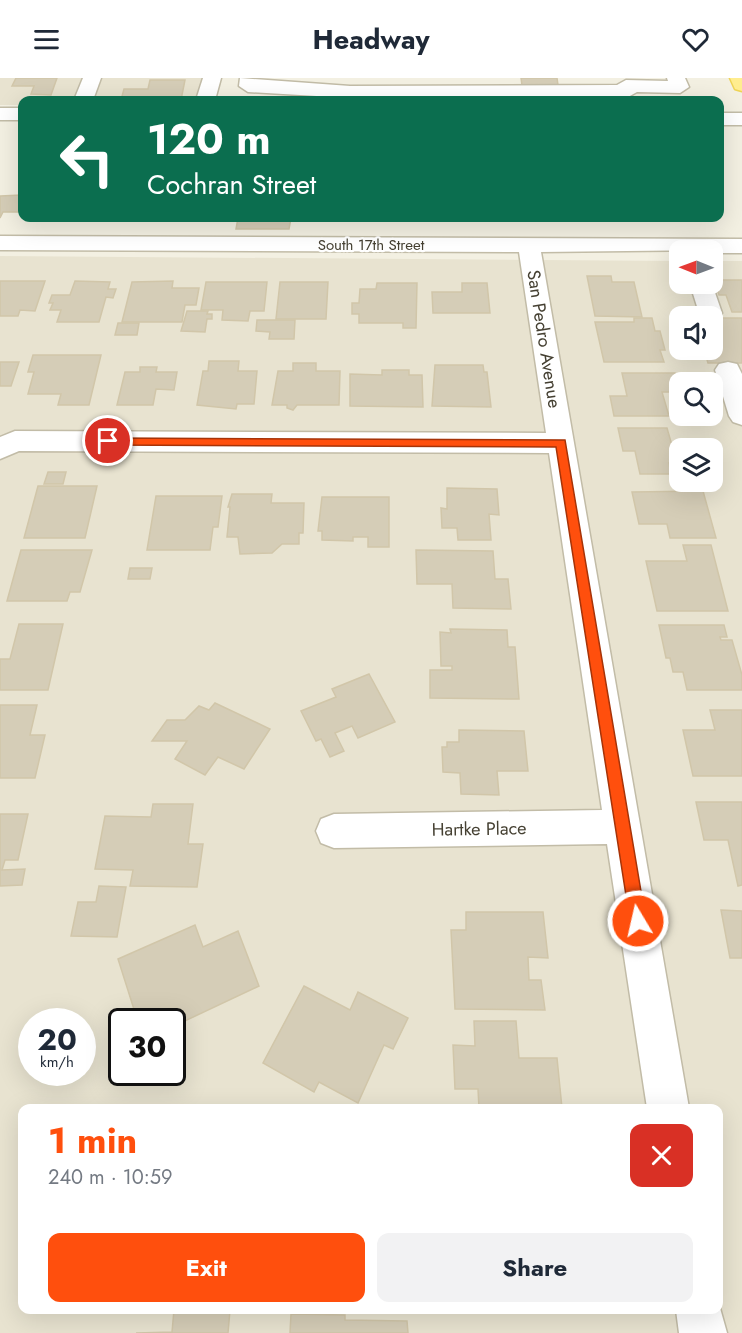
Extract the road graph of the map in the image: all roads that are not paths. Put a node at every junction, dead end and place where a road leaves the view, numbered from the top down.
1 (92, 78) edge
2 (212, 78) edge
3 (249, 78) edge
4 (676, 78) edge
5 (739, 78) edge
6 (306, 84) edge
7 (742, 85) edge
8 (627, 89) edge
9 (505, 90) edge
10 (85, 96) edge
11 (207, 96) edge
12 (350, 96) edge
13 (0, 114) edge
14 (18, 114) edge
15 (724, 119) edge
16 (742, 119) edge
17 (0, 243) edge
18 (529, 246) junction
19 (742, 246) edge
20 (723, 247) edge
21 (669, 248) edge
22 (728, 370) dead end
23 (742, 416) edge
24 (561, 443) junction
25 (0, 449) edge
26 (623, 827) junction
27 (334, 831) dead end
28 (667, 1104) edge
29 (700, 1314) edge
30 (703, 1333) edge

1 - 10 street
2 - 11 street
3 - 6 street
4 - 8 street
5 - 7 main road
6 - 12 street
8 - 9 street
9 - 12 street
13 - 14 street
15 - 16 street
17 - 18 street, South 17th Street
18 - 21 street, South 17th Street
18 - 24 street, San Pedro Avenue
19 - 20 street, South 17th Street
22 - 23 street
24 - 25 street
24 - 26 street, San Pedro Avenue
26 - 27 street, Hartke Place
26 - 28 street, San Pedro Avenue
29 - 30 street

